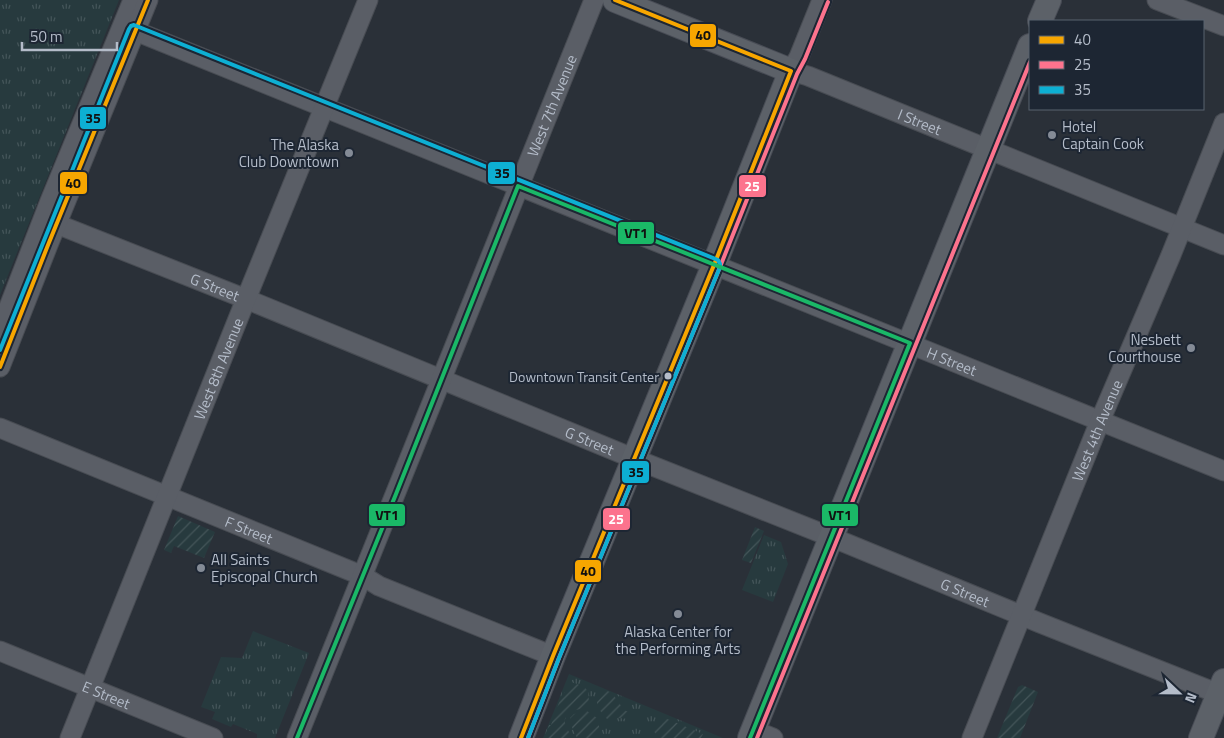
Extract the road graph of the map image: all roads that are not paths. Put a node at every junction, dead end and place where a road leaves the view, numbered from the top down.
1 (133, 0) edge
2 (148, 0) edge
3 (368, 0) edge
4 (594, 0) edge
5 (616, 0) edge
6 (822, 0) edge
7 (1049, 0) edge
8 (1158, 0) edge
9 (1040, 20) edge
10 (1224, 26) edge
11 (129, 28) junction
12 (1029, 48) edge
13 (791, 71) junction
14 (324, 106) junction
15 (1224, 123) edge
16 (988, 149) junction
17 (518, 186) junction
18 (50, 222) junction
19 (1181, 228) junction
20 (1224, 245) edge
21 (714, 265) junction
22 (246, 299) junction
23 (0, 330) edge
24 (910, 343) junction
25 (0, 367) edge
26 (442, 380) junction
27 (1100, 421) junction
28 (0, 428) edge
29 (635, 459) junction
30 (1224, 471) edge
31 (168, 496) junction
32 (832, 537) junction
33 (363, 576) junction
34 (1022, 615) junction
35 (0, 652) edge
36 (553, 656) junction
37 (90, 688) junction
38 (1221, 688) edge
39 (759, 735) edge
40 (70, 738) edge
41 (213, 738) edge
42 (297, 738) edge
43 (520, 738) edge
44 (972, 738) edge
45 (1201, 738) edge

1 - 11 street
2 - 11 street
3 - 14 street, West 8th Avenue
4 - 17 street, West 7th Avenue
5 - 13 main road, I Street
6 - 13 street
7 - 9 main road
8 - 10 street
11 - 14 street, H Street
11 - 18 street
12 - 16 main road
13 - 16 street, I Street
13 - 21 main road
14 - 17 street, H Street
14 - 22 street, West 8th Avenue
15 - 19 street, West 4th Avenue
16 - 19 street, I Street
16 - 24 main road
17 - 21 street, H Street
17 - 26 street, West 7th Avenue
18 - 22 street, G Street
18 - 23 street
18 - 25 street
19 - 20 street, I Street
19 - 27 street, West 4th Avenue
21 - 24 street, H Street
21 - 29 main road
22 - 26 street, G Street
22 - 31 street, West 8th Avenue
24 - 27 street, H Street
24 - 32 main road
26 - 29 street, G Street
26 - 33 street, West 7th Avenue
27 - 30 street, H Street
27 - 34 street, West 4th Avenue
28 - 31 street, F Street
29 - 32 street, G Street
29 - 36 main road
31 - 33 street, F Street
31 - 37 street, West 8th Avenue
32 - 34 street, G Street
32 - 39 main road
33 - 36 street, F Street
33 - 42 street, West 7th Avenue
34 - 38 street, G Street
34 - 44 street, West 4th Avenue
35 - 37 street, E Street
36 - 43 main road
37 - 40 street, West 8th Avenue
37 - 41 street, E Street
38 - 45 main road

